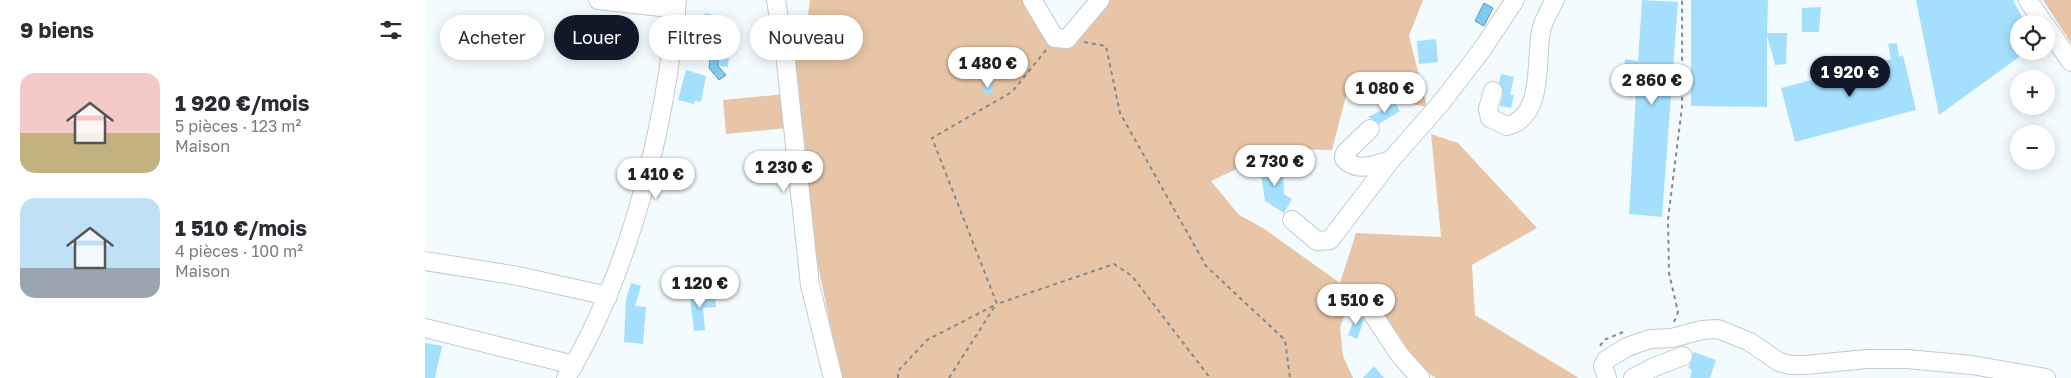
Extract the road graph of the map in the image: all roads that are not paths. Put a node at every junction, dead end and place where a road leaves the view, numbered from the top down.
1 (598, 0) edge
2 (776, 0) edge
3 (1032, 0) edge
4 (1100, 0) edge
5 (1515, 0) edge
6 (1555, 0) edge
7 (2028, 0) edge
8 (676, 6) edge
9 (2038, 15) edge
10 (2055, 39) edge
11 (2071, 62) edge
12 (1493, 91) dead end
13 (1370, 130) dead end
14 (1391, 160) junction
15 (1292, 220) dead end
16 (425, 261) edge
17 (608, 296) junction
18 (1370, 310) dead end
19 (425, 328) edge
20 (1683, 356) dead end
21 (570, 371) edge
22 (833, 378) edge
23 (1420, 378) edge
24 (1607, 378) edge
25 (1633, 378) edge
26 (2046, 378) edge

1 - 8 street
2 - 22 street
3 - 4 street
5 - 14 street
6 - 12 street
7 - 9 street
8 - 17 street
10 - 11 street
13 - 14 street
14 - 15 street
16 - 17 street
17 - 21 street
18 - 23 street
19 - 21 street
20 - 25 street
24 - 26 street

